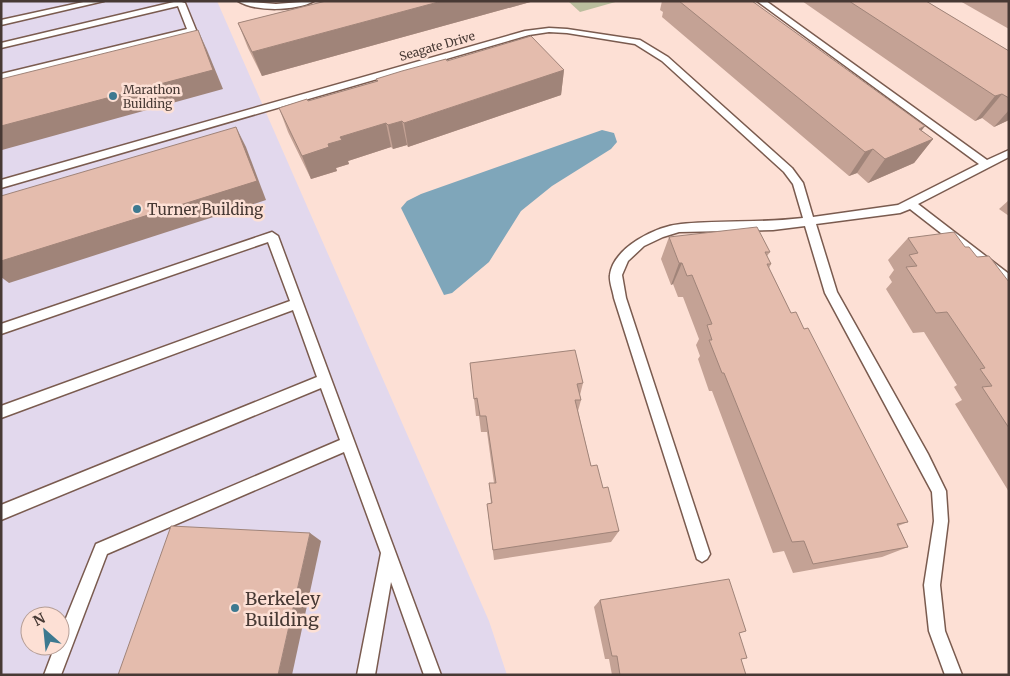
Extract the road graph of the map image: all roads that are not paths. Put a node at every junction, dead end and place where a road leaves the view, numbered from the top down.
1 (100, 1) edge
2 (242, 1) edge
3 (310, 1) edge
4 (761, 1) edge
5 (1, 23) edge
6 (1, 46) edge
7 (1, 77) edge
8 (1009, 153) edge
9 (986, 164) junction
10 (1, 184) edge
11 (911, 204) junction
12 (808, 222) junction
13 (1009, 281) edge
14 (297, 303) junction
15 (1, 329) edge
16 (325, 380) junction
17 (1, 412) edge
18 (348, 443) junction
19 (1, 513) edge
20 (388, 553) junction
21 (702, 554) dead end
22 (52, 675) edge
23 (366, 675) edge
24 (433, 675) edge
25 (954, 675) edge

1 - 5 lane
2 - 3 lane
4 - 9 lane
6 - 7 lane
8 - 9 lane
9 - 11 lane
10 - 12 lane, Seagate Drive
11 - 12 lane
11 - 13 lane
12 - 21 lane
12 - 25 lane, Seagate Drive
14 - 15 lane
14 - 16 lane
14 - 17 lane
16 - 18 lane
16 - 19 lane
18 - 20 lane
18 - 22 lane
20 - 23 lane
20 - 24 lane

